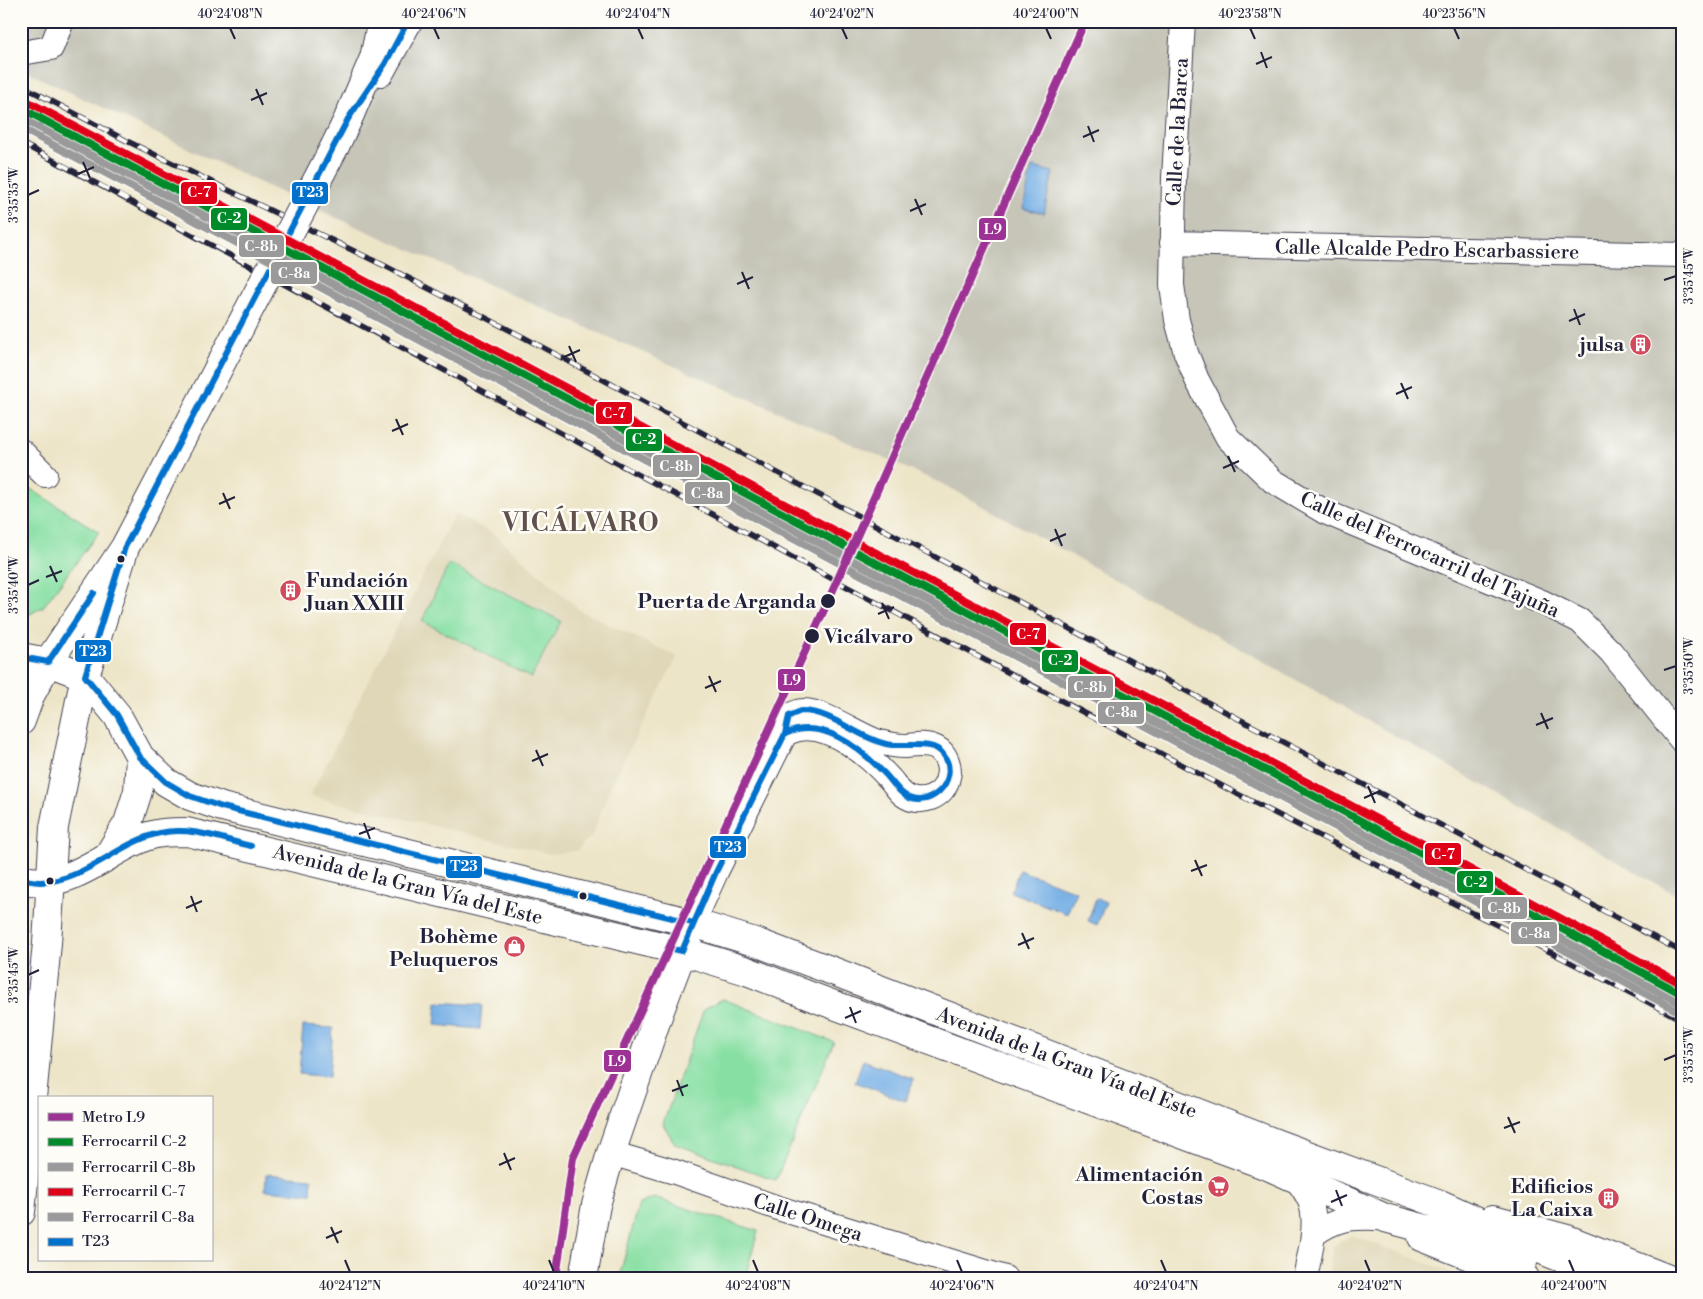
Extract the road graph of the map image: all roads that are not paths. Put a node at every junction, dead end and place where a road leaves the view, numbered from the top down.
1 (62, 21) edge
2 (382, 21) edge
3 (408, 21) edge
4 (1183, 21) edge
5 (21, 53) edge
6 (348, 119) junction
7 (1172, 243) junction
8 (1682, 256) edge
9 (21, 451) edge
10 (45, 475) dead end
11 (125, 547) junction
12 (21, 657) edge
13 (48, 662) junction
14 (85, 676) junction
15 (21, 721) edge
16 (785, 734) junction
17 (1682, 741) edge
18 (140, 757) junction
19 (108, 856) junction
20 (21, 879) edge
21 (52, 881) junction
22 (693, 924) junction
23 (682, 951) junction
24 (611, 1153) junction
25 (1295, 1177) junction
26 (1440, 1204) junction
27 (21, 1212) edge
28 (1385, 1218) junction
29 (1314, 1234) junction
30 (583, 1278) edge
31 (1005, 1278) edge
32 (1305, 1278) edge
33 (1526, 1278) edge
34 (1577, 1278) edge
35 (1613, 1278) edge
36 (1666, 1278) edge

1 - 5 street
2 - 6 main road
3 - 6 main road
4 - 7 street, Calle de la Barca
6 - 11 main road, bridge
7 - 8 street, Calle Alcalde Pedro Escarbassiere
7 - 17 street, Calle del Ferrocarril del Tajuña
9 - 10 street
11 - 13 main road
11 - 14 main road
12 - 13 main road, Avenida de la Gran Vía del Este
13 - 14 main road, Avenida de la Gran Vía del Este
13 - 15 main road
14 - 18 main road, Avenida de la Gran Vía del Este
14 - 21 main road
16 - 16 street
16 - 22 street
18 - 19 main road, Avenida de la Gran Vía del Este
18 - 22 main road, Avenida de la Gran Vía del Este
19 - 21 main road, Avenida de la Gran Vía del Este
19 - 23 main road, Avenida de la Gran Vía del Este
20 - 21 main road, Avenida de la Gran Vía del Este
21 - 27 main road
22 - 23 main road
22 - 26 main road, Avenida de la Gran Vía del Este
23 - 24 main road
23 - 25 main road, Avenida de la Gran Vía del Este
24 - 30 main road
24 - 31 street, Calle Omega
25 - 28 main road, Avenida de la Gran Vía del Este
25 - 29 street
26 - 35 main road, Avenida de la Gran Vía del Este
26 - 36 main road, Avenida de la Gran Vía del Este
28 - 29 street
28 - 33 main road, Avenida de la Gran Vía del Este
28 - 34 main road, Avenida de la Gran Vía del Este
29 - 32 street

